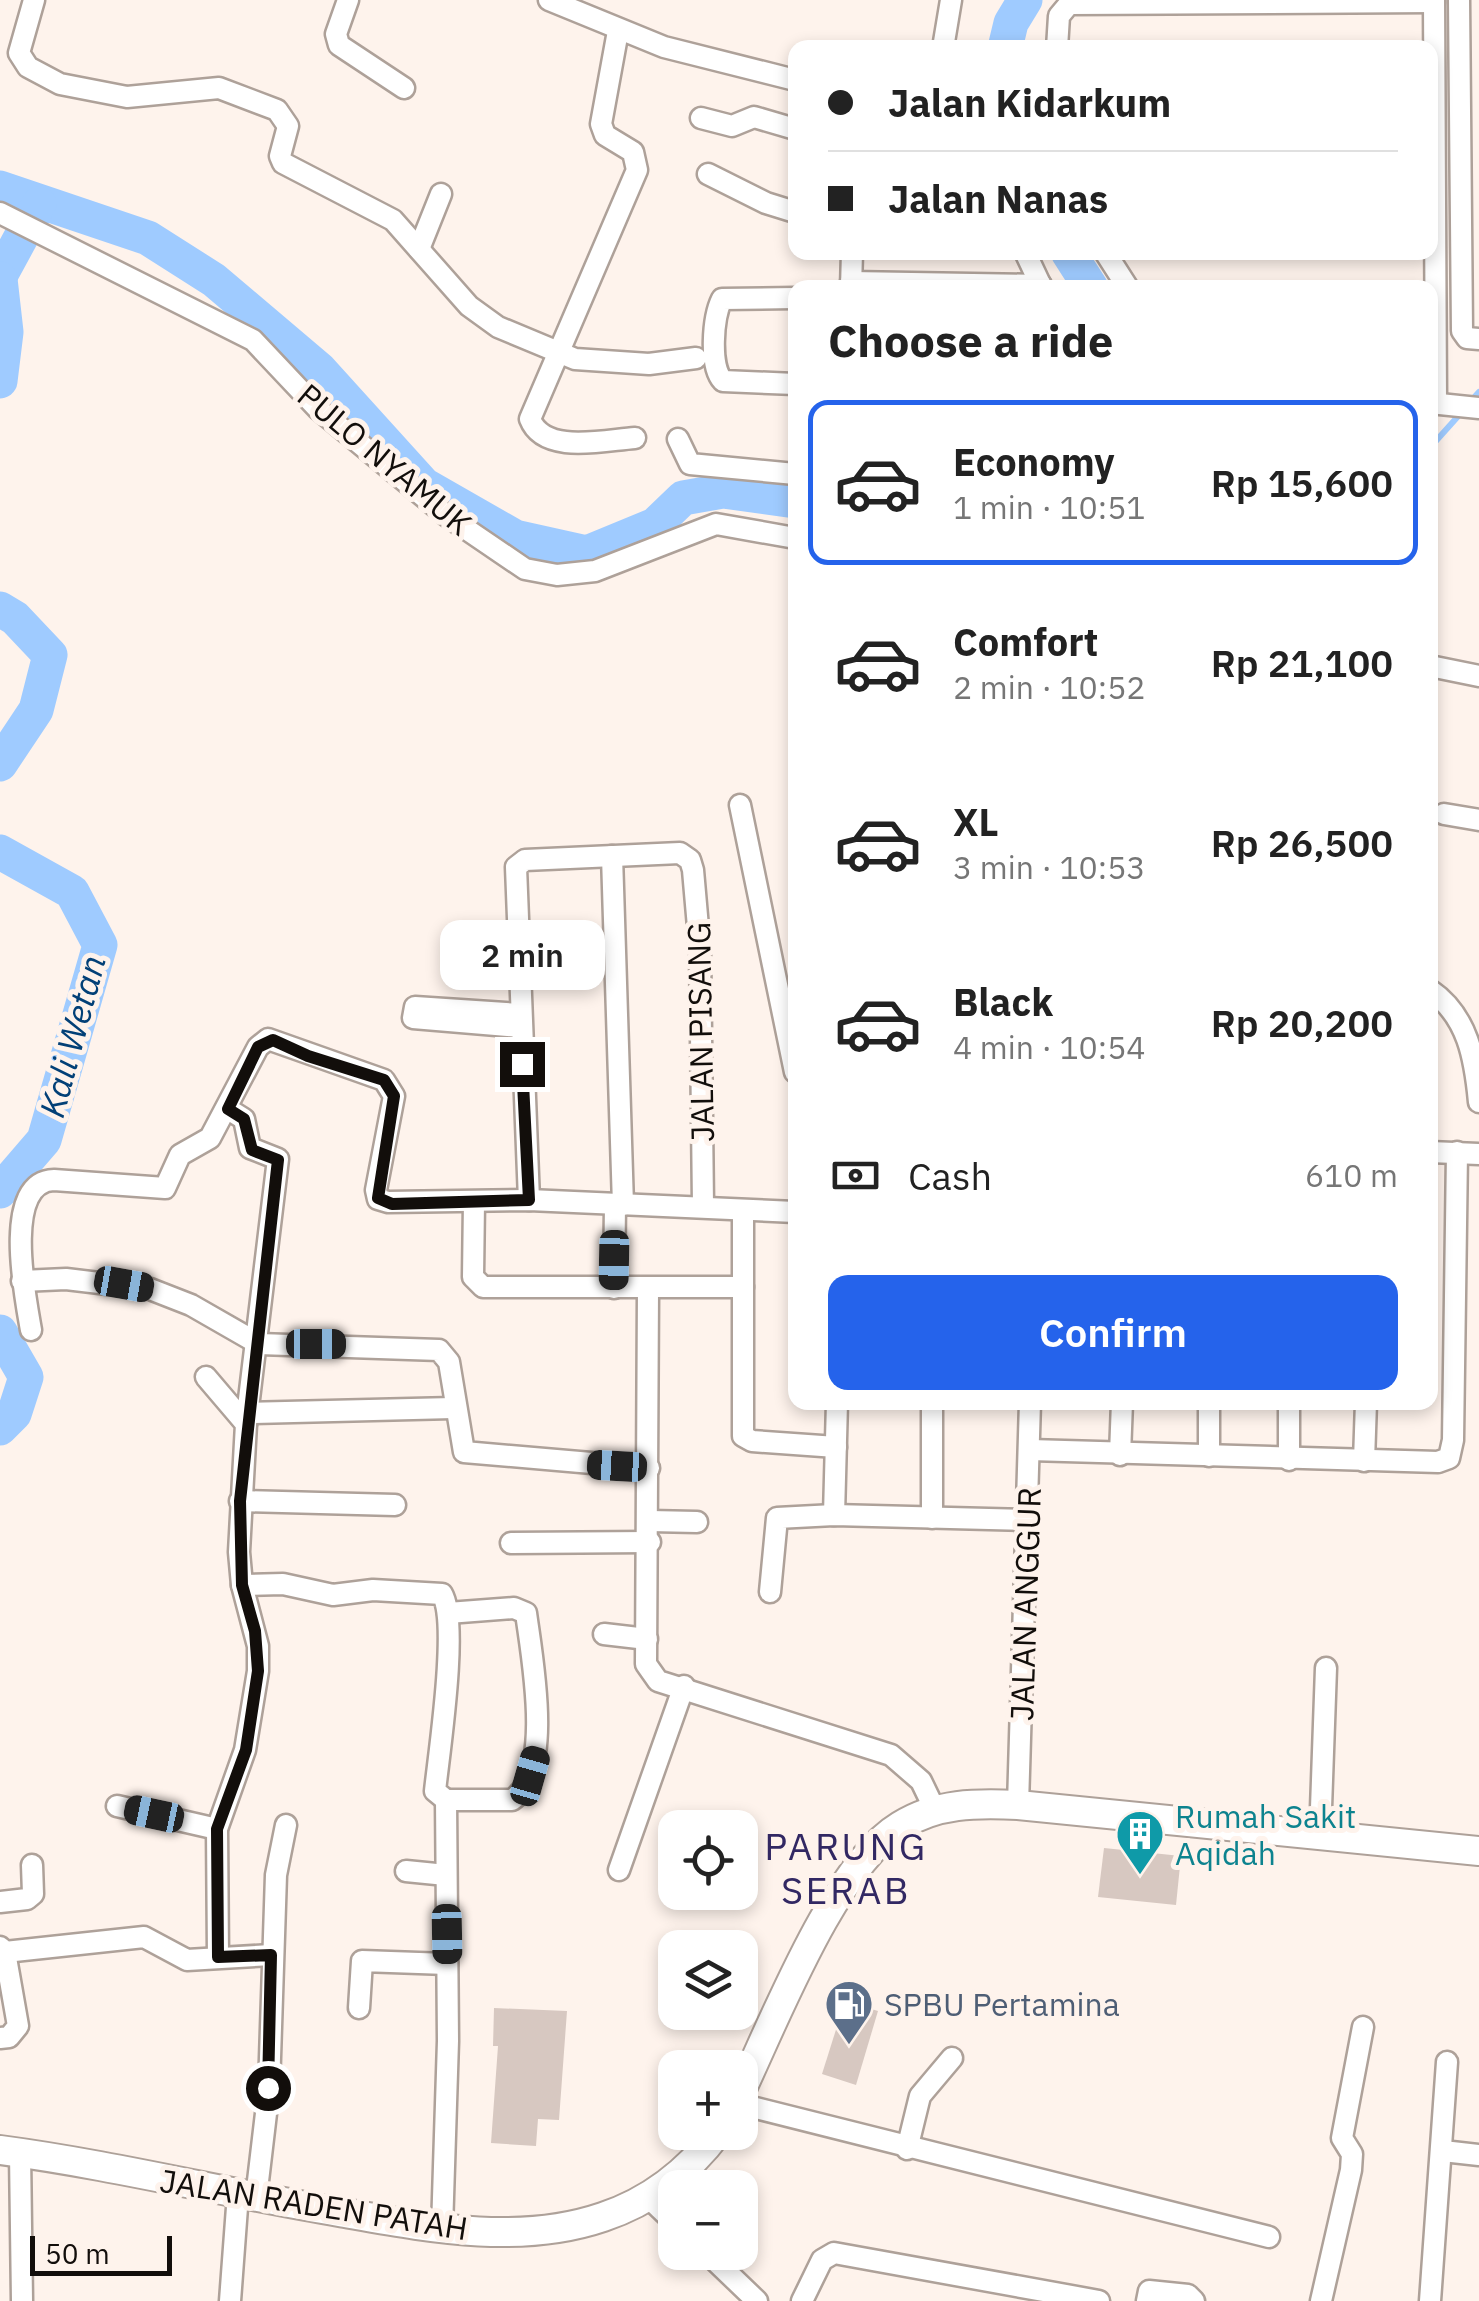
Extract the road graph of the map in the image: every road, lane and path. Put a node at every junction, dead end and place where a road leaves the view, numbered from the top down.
1 (34, 0) edge
2 (348, 0) edge
3 (549, 0) edge
4 (951, 0) edge
5 (1459, 0) edge
6 (1181, 1) edge
7 (1267, 1) edge
8 (1356, 1) edge
9 (1434, 1) edge
10 (618, 32) junction
11 (944, 40) edge
12 (1057, 40) edge
13 (1433, 40) edge
14 (1469, 60) edge
15 (788, 78) edge
16 (404, 88) dead end
17 (701, 118) dead end
18 (788, 127) edge
19 (708, 174) dead end
20 (441, 194) dead end
21 (788, 210) edge
22 (0, 212) edge
23 (419, 249) junction
24 (788, 298) edge
25 (1479, 340) edge
26 (556, 354) junction
27 (696, 358) dead end
28 (1438, 376) edge
29 (788, 384) edge
30 (1440, 404) edge
31 (1479, 408) edge
32 (635, 438) dead end
33 (678, 439) dead end
34 (788, 473) edge
35 (788, 537) edge
36 (1438, 668) edge
37 (1479, 676) edge
38 (740, 805) dead end
39 (1444, 814) dead end
40 (1479, 820) edge
41 (612, 856) junction
42 (1438, 996) edge
43 (788, 1035) edge
44 (1479, 1102) edge
45 (228, 1109) junction
46 (1438, 1152) edge
47 (1457, 1152) junction
48 (1479, 1154) edge
49 (529, 1200) junction
50 (474, 1202) junction
51 (619, 1204) junction
52 (703, 1205) junction
53 (743, 1212) junction
54 (788, 1212) edge
55 (22, 1281) junction
56 (743, 1287) junction
57 (614, 1288) junction
58 (648, 1290) junction
59 (31, 1330) dead end
60 (259, 1344) junction
61 (206, 1377) dead end
62 (454, 1408) junction
63 (836, 1410) edge
64 (932, 1410) edge
65 (1030, 1410) edge
66 (1122, 1410) edge
67 (1209, 1410) edge
68 (1289, 1410) edge
69 (1366, 1410) edge
70 (248, 1418) junction
71 (836, 1447) junction
72 (1030, 1450) junction
73 (1120, 1455) junction
74 (1209, 1456) junction
75 (1289, 1460) junction
76 (1364, 1461) junction
77 (649, 1468) junction
78 (240, 1501) junction
79 (396, 1505) dead end
80 (834, 1515) junction
81 (932, 1518) junction
82 (1027, 1520) junction
83 (697, 1522) dead end
84 (650, 1532) junction
85 (511, 1543) dead end
86 (242, 1585) junction
87 (770, 1592) dead end
88 (448, 1613) junction
89 (604, 1634) dead end
90 (647, 1639) junction
91 (1326, 1668) dead end
92 (684, 1686) junction
93 (446, 1800) junction
94 (1018, 1805) junction
95 (117, 1806) dead end
96 (934, 1810) junction
97 (286, 1825) dead end
98 (217, 1829) junction
99 (1320, 1836) junction
100 (1479, 1851) edge
101 (32, 1865) dead end
102 (406, 1870) dead end
103 (619, 1870) dead end
104 (446, 1876) junction
105 (0, 1902) edge
106 (3, 1950) edge
107 (271, 1955) junction
108 (218, 1957) junction
109 (448, 1964) junction
110 (359, 2008) dead end
111 (1363, 2028) dead end
112 (0, 2038) edge
113 (758, 2055) edge
114 (952, 2058) dead end
115 (1447, 2062) dead end
116 (758, 2109) edge
117 (908, 2149) junction
118 (704, 2150) edge
119 (10, 2151) edge
120 (1443, 2151) junction
121 (1479, 2155) edge
122 (247, 2196) junction
123 (649, 2198) junction
124 (658, 2207) edge
125 (442, 2229) junction
126 (1269, 2237) dead end
127 (724, 2270) edge
128 (22, 2301) edge
129 (230, 2301) edge
130 (756, 2301) edge
131 (802, 2301) edge
132 (1099, 2301) edge
133 (1147, 2301) edge
134 (1194, 2301) edge
135 (1321, 2301) edge
136 (1430, 2301) edge

1 - 23 street
2 - 16 street
3 - 10 street
4 - 11 street
5 - 14 street
6 - 7 street
6 - 12 street
7 - 8 street
8 - 9 street
9 - 13 street
10 - 15 street
10 - 26 street
14 - 25 street
17 - 18 street
19 - 21 street
20 - 23 street
22 - 35 street, PULO NYAMUK
23 - 26 street
24 - 29 street
26 - 27 street
26 - 32 street
28 - 30 street
30 - 31 street
33 - 34 street
36 - 37 street
38 - 43 street
39 - 40 street
41 - 49 street
41 - 51 street
41 - 52 street, JALAN PISANG
42 - 44 street
45 - 50 street
45 - 55 street
45 - 60 street
46 - 47 street
47 - 48 street
47 - 76 street
49 - 50 street
49 - 51 street
50 - 57 street
51 - 52 street
51 - 57 street
52 - 53 street
53 - 54 street
53 - 56 street
55 - 59 street
55 - 60 street
56 - 58 street
56 - 71 street
57 - 58 street
58 - 77 street
60 - 62 street
60 - 70 street
61 - 70 street
62 - 70 street
62 - 77 street
63 - 71 street
64 - 81 street
65 - 72 street, JALAN ANGGUR
66 - 73 street
67 - 74 street
68 - 75 street
69 - 76 street
70 - 78 street
71 - 80 street
72 - 73 street
72 - 82 street, JALAN ANGGUR
73 - 74 street
74 - 75 street
75 - 76 street
77 - 84 street
78 - 79 street
78 - 86 street
80 - 81 street
80 - 87 street
81 - 82 street
82 - 94 street, JALAN ANGGUR
83 - 84 street
84 - 85 street
84 - 90 street
86 - 88 street
86 - 98 street
88 - 93 street
88 - 93 street
89 - 90 street
90 - 92 street
91 - 99 street
92 - 96 street
92 - 103 street
93 - 104 street
94 - 96 main road
94 - 99 main road
95 - 98 street
96 - 113 main road
97 - 107 street
98 - 108 street
99 - 100 main road
101 - 105 street
102 - 104 street
104 - 109 street
106 - 108 street
106 - 112 street
107 - 108 street
107 - 122 street
109 - 110 street
109 - 125 street
111 - 135 street
114 - 117 street
115 - 120 street
116 - 117 street
117 - 126 street
118 - 123 main road, JALAN RADEN PATAH
119 - 122 main road, JALAN RADEN PATAH
119 - 128 street
120 - 121 street
120 - 136 street
122 - 125 main road, JALAN RADEN PATAH
122 - 129 street
123 - 124 street
123 - 125 main road, JALAN RADEN PATAH
127 - 130 street
131 - 132 street
133 - 134 street

